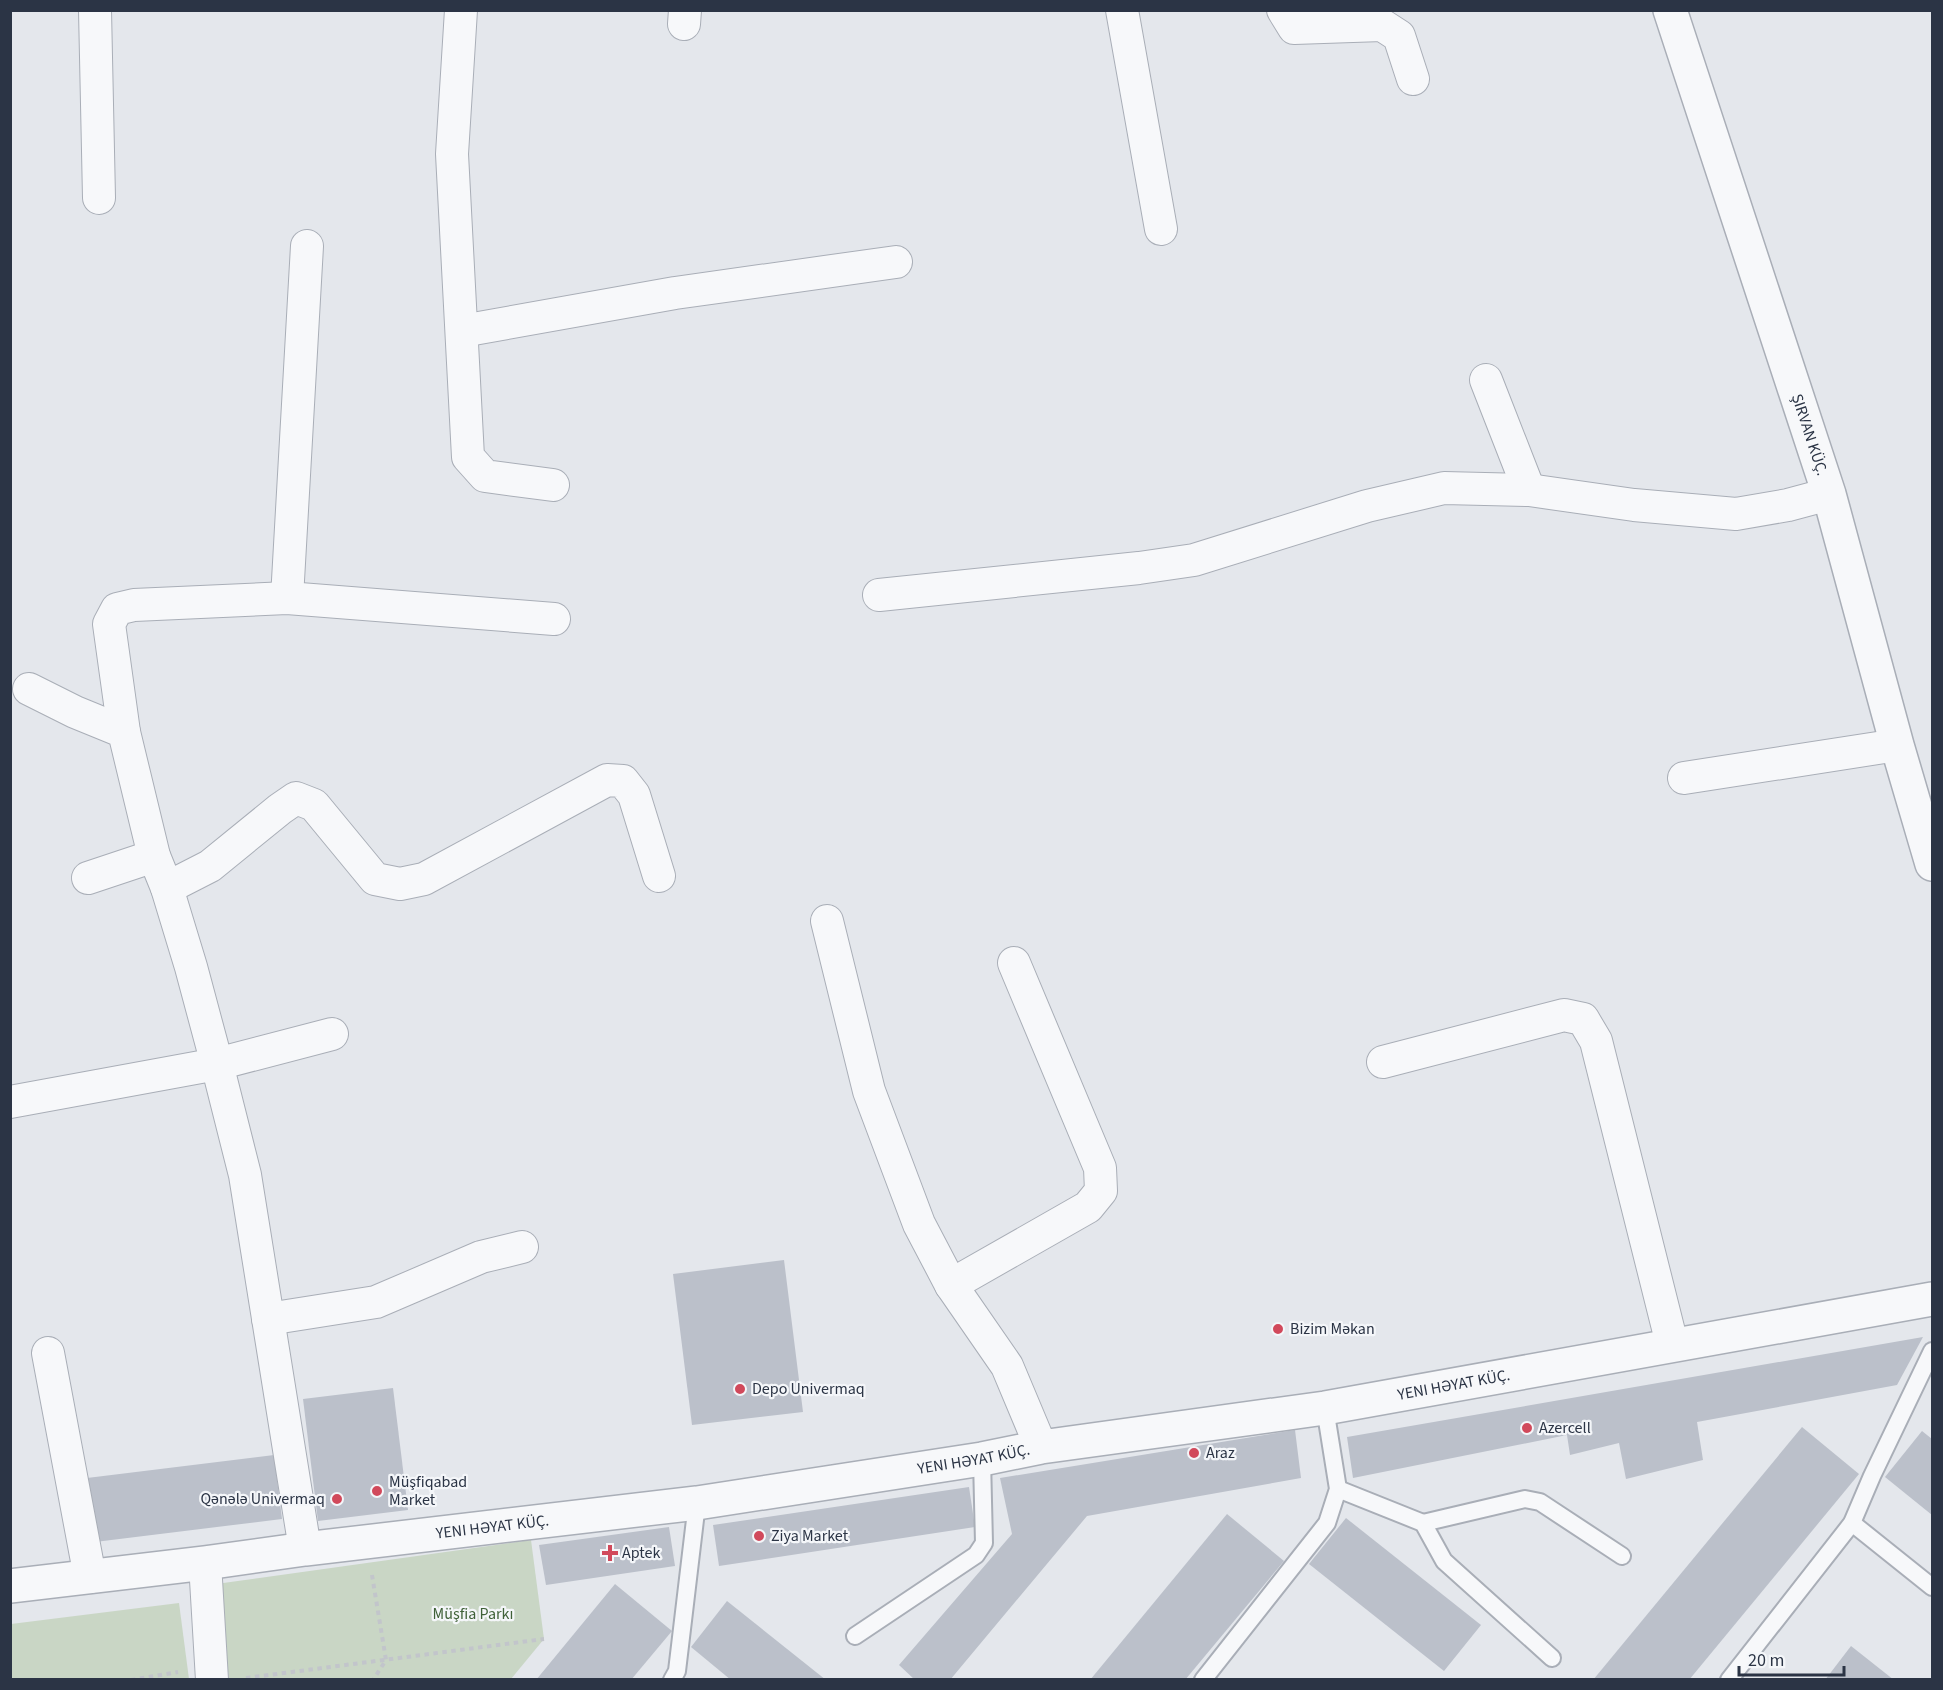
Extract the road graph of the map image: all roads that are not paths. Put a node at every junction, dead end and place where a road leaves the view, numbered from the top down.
1 (95, 10) edge
2 (461, 10) edge
3 (1122, 10) edge
4 (1283, 10) edge
5 (1670, 10) edge
6 (1413, 79) dead end
7 (99, 198) dead end
8 (1161, 229) dead end
9 (307, 246) dead end
10 (896, 262) dead end
11 (462, 331) junction
12 (1486, 380) dead end
13 (553, 485) dead end
14 (1529, 490) junction
15 (1829, 494) junction
16 (879, 595) dead end
17 (287, 598) junction
18 (554, 619) dead end
19 (29, 689) dead end
20 (124, 732) junction
21 (1897, 745) junction
22 (1684, 778) dead end
23 (1926, 815) edge
24 (154, 856) junction
25 (1932, 864) edge
26 (659, 876) dead end
27 (88, 878) dead end
28 (167, 888) junction
29 (827, 921) dead end
30 (1014, 963) dead end
31 (332, 1034) dead end
32 (1383, 1062) dead end
33 (218, 1064) junction
34 (10, 1102) edge
35 (522, 1247) dead end
36 (951, 1285) junction
37 (1932, 1299) edge
38 (268, 1319) junction
39 (1672, 1344) junction
40 (1932, 1351) edge
41 (48, 1353) dead end
42 (1324, 1408) junction
43 (1041, 1448) junction
44 (982, 1459) junction
45 (1338, 1489) junction
46 (697, 1503) junction
47 (1423, 1522) junction
48 (1852, 1523) junction
49 (305, 1549) junction
50 (1622, 1556) dead end
51 (205, 1563) junction
52 (90, 1577) junction
53 (10, 1586) edge
54 (1932, 1587) edge
55 (855, 1635) dead end
56 (1552, 1658) dead end
57 (220, 1678) edge
58 (672, 1680) edge
59 (1203, 1680) edge
60 (1729, 1680) edge

1 - 7 street
2 - 11 street
3 - 8 street
4 - 6 street
5 - 15 street, ŞIRVAN KÜÇ.
9 - 17 street
10 - 11 street
11 - 13 street
12 - 14 street
14 - 15 street
14 - 16 street
15 - 21 street, ŞIRVAN KÜÇ.
17 - 18 street
17 - 20 street
19 - 20 street
20 - 24 street
21 - 22 street
21 - 23 street, ŞIRVAN KÜÇ.
23 - 25 street, ŞIRVAN KÜÇ.
24 - 27 street
24 - 28 street
26 - 28 street
28 - 33 street
29 - 36 street
30 - 36 street
31 - 33 street
32 - 39 street
33 - 34 street
33 - 38 street
35 - 38 street
36 - 43 street
37 - 39 street, YENI HƏYAT KÜÇ.
38 - 49 street
39 - 42 street, YENI HƏYAT KÜÇ.
40 - 48 lane
41 - 52 street
42 - 43 street, YENI HƏYAT KÜÇ.
42 - 45 lane
43 - 44 street, YENI HƏYAT KÜÇ.
44 - 46 street, YENI HƏYAT KÜÇ.
44 - 55 lane
45 - 47 lane
45 - 59 lane
46 - 49 street, YENI HƏYAT KÜÇ.
46 - 58 lane
47 - 50 lane
47 - 56 lane
48 - 54 lane
48 - 60 lane
49 - 51 street, YENI HƏYAT KÜÇ.
51 - 52 street, YENI HƏYAT KÜÇ.
51 - 57 street
52 - 53 street, YENI HƏYAT KÜÇ.

